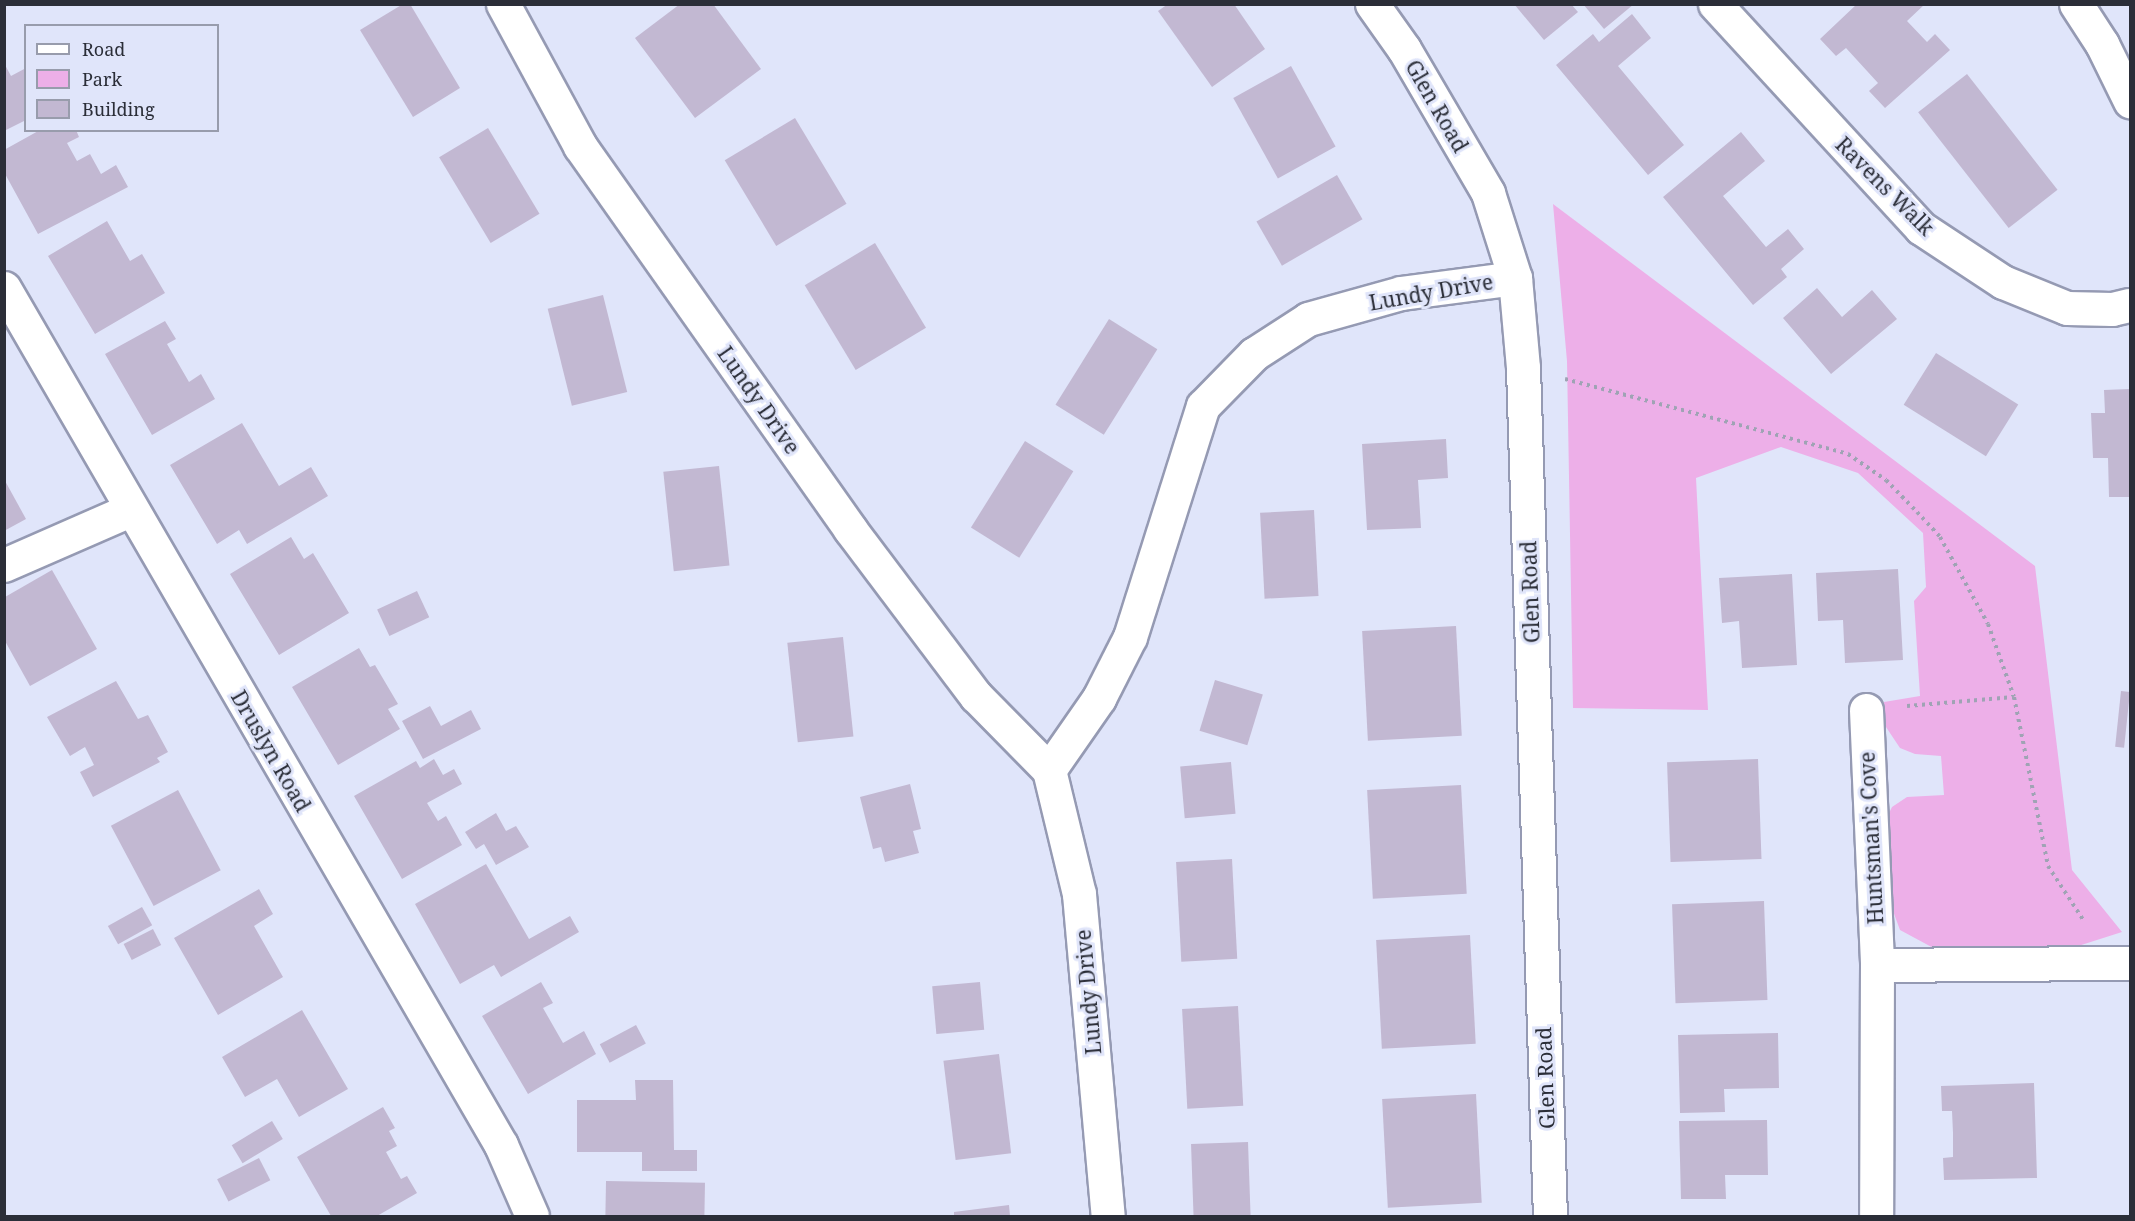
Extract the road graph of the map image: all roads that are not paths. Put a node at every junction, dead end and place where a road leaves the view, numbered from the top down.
1 (503, 4) edge
2 (1372, 4) edge
3 (1715, 4) edge
4 (2076, 4) edge
5 (2130, 102) edge
6 (1515, 278) junction
7 (4, 288) edge
8 (2130, 305) edge
9 (130, 510) junction
10 (4, 565) edge
11 (1866, 710) road end
12 (1049, 770) junction
13 (2130, 963) edge
14 (1877, 965) junction
15 (532, 1216) edge
16 (1108, 1216) edge
17 (1550, 1216) edge
18 (1876, 1216) edge

1 - 12 street, Lundy Drive
2 - 6 street, Glen Road
3 - 8 street, Ravens Walk
4 - 5 street
6 - 12 street, Lundy Drive
6 - 17 street, Glen Road
7 - 9 street, Druslyn Road
9 - 10 street
9 - 15 street, Druslyn Road
11 - 14 street, Huntsman's Cove
12 - 16 street, Lundy Drive
13 - 14 street
14 - 18 street, Huntsman's Cove

